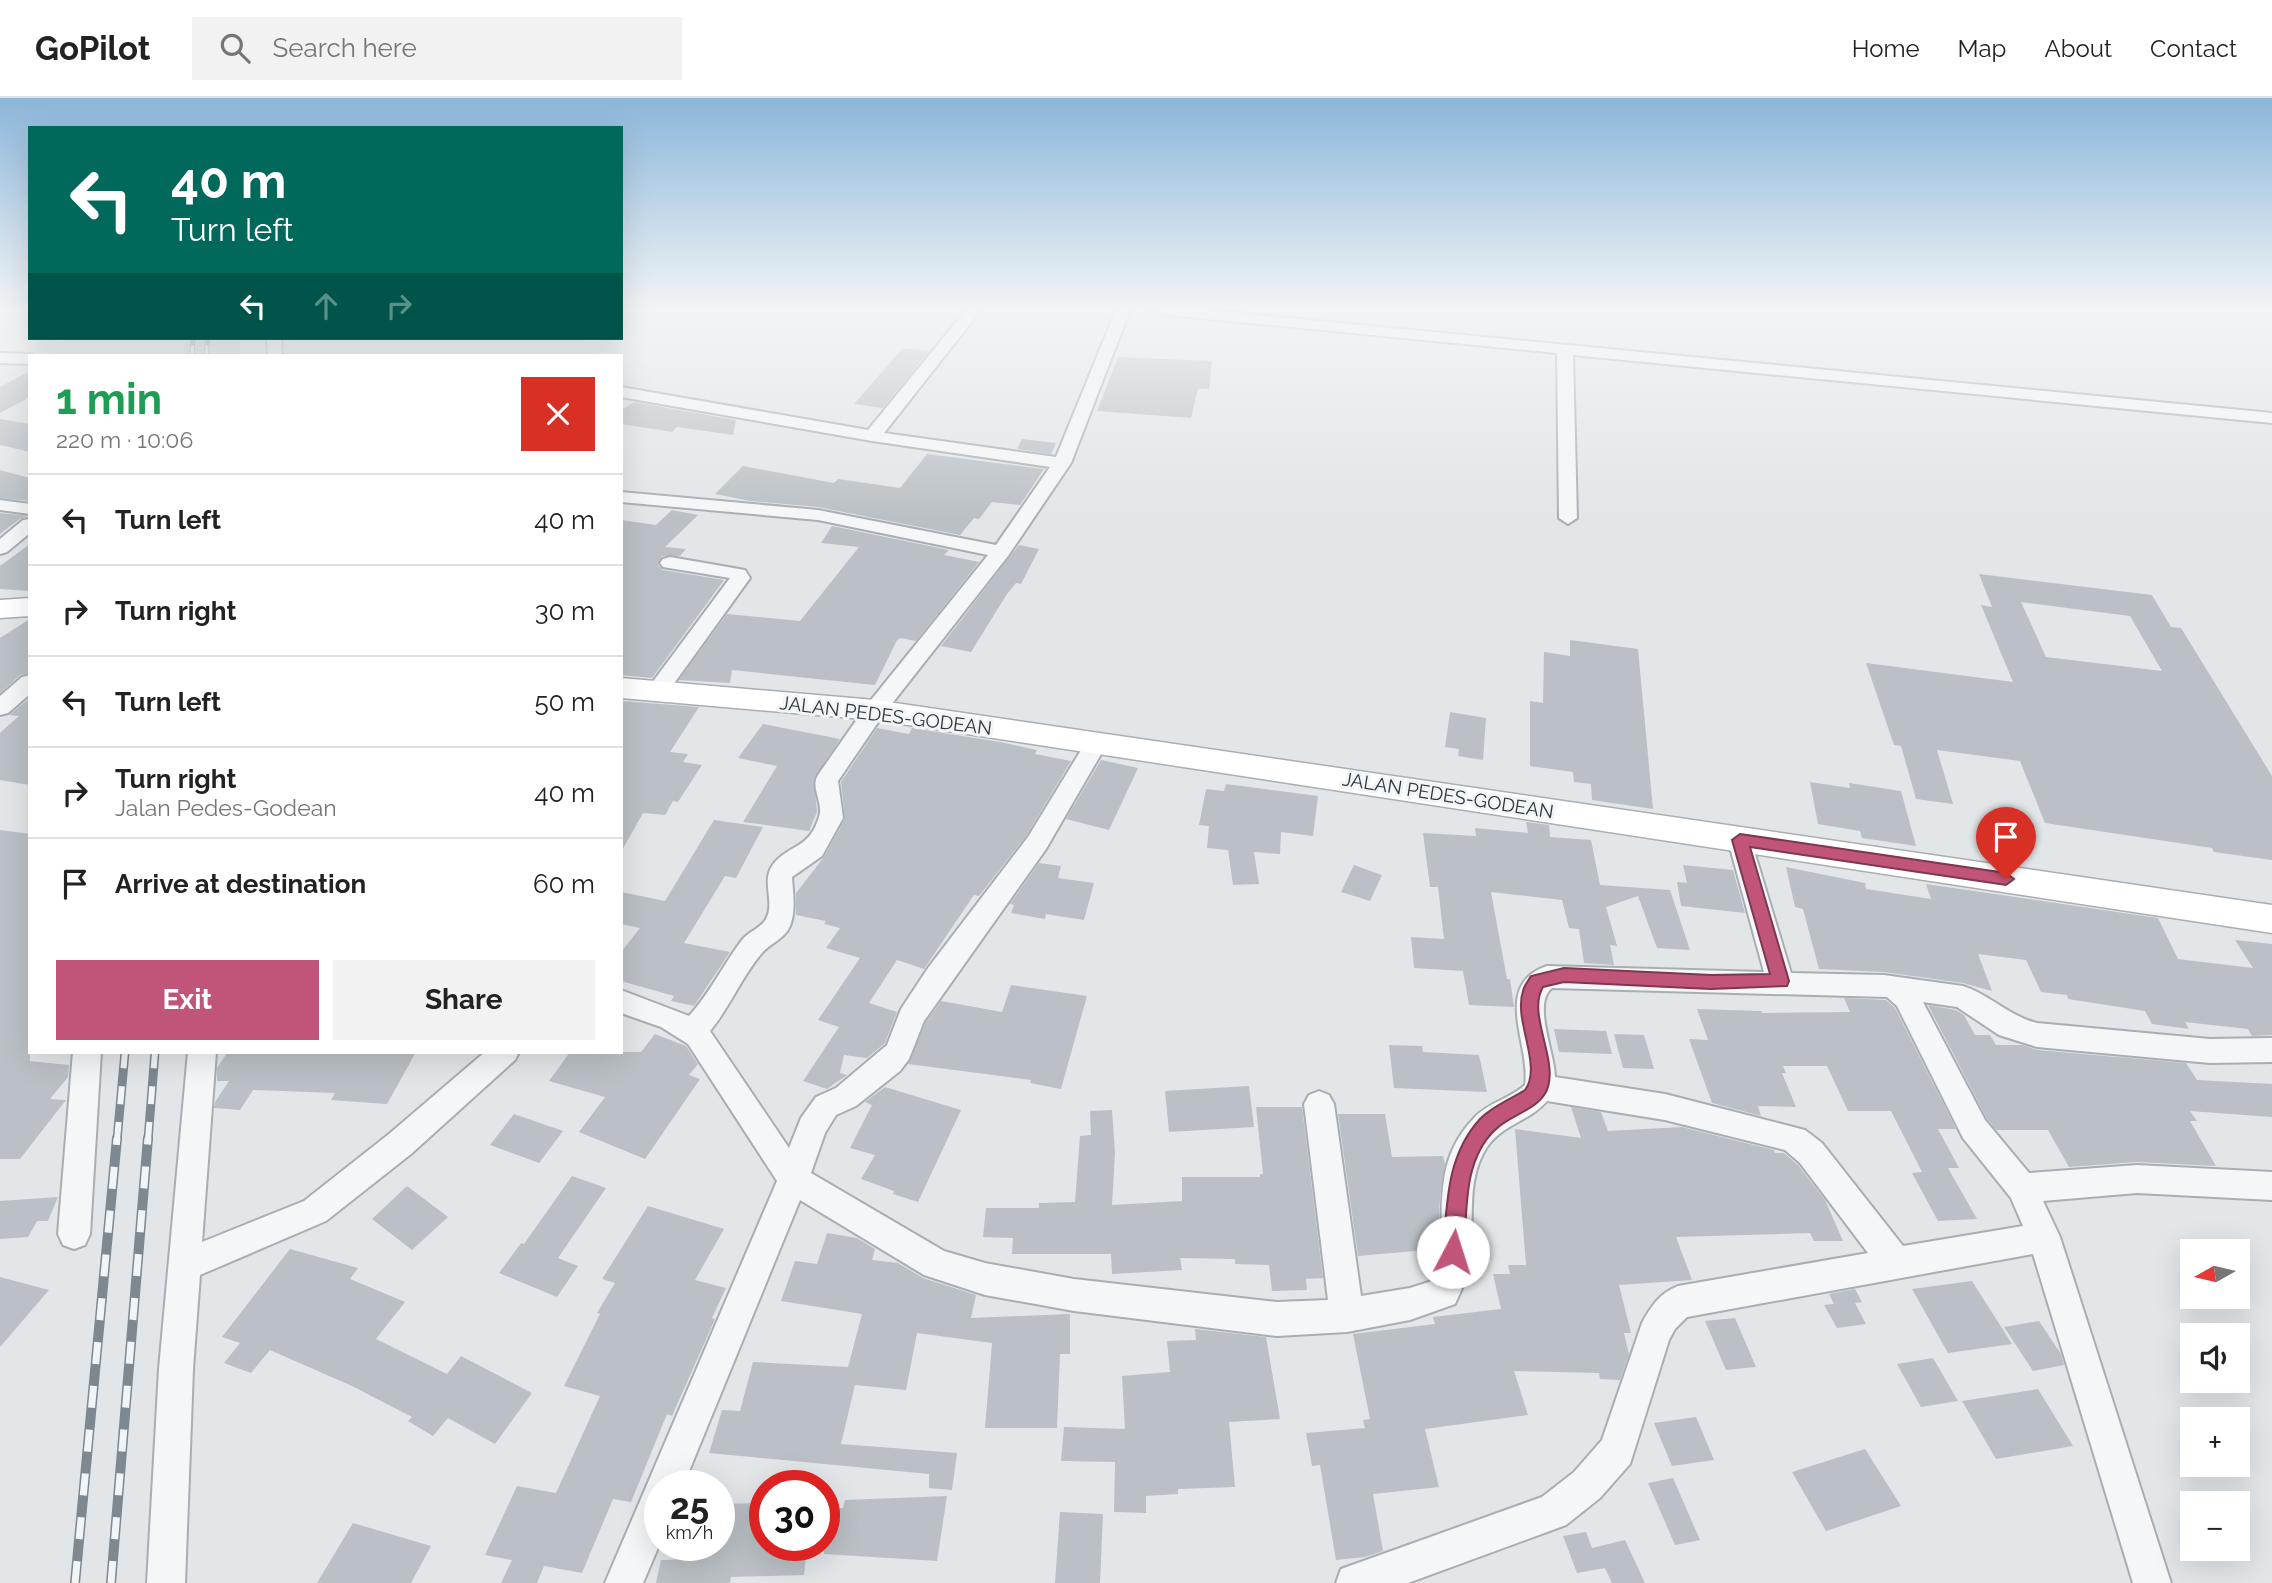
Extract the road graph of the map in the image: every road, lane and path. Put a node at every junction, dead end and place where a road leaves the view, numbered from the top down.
1 (918, 379) edge
2 (1094, 379) edge
3 (1566, 379) edge
4 (1870, 379) edge
5 (623, 392) edge
6 (2272, 418) edge
7 (872, 436) junction
8 (1062, 463) junction
9 (623, 497) edge
10 (0, 505) edge
11 (28, 509) edge
12 (1568, 518) dead end
13 (28, 526) edge
14 (0, 548) edge
15 (1001, 552) junction
16 (670, 563) dead end
17 (28, 607) edge
18 (0, 609) edge
19 (28, 684) edge
20 (623, 688) edge
21 (657, 691) junction
22 (0, 708) edge
23 (875, 710) junction
24 (1097, 741) junction
25 (1740, 840) junction
26 (2272, 919) edge
27 (1780, 981) junction
28 (1896, 989) junction
29 (623, 1003) edge
30 (692, 1032) junction
31 (2272, 1050) edge
32 (87, 1054) edge
33 (202, 1054) edge
34 (503, 1054) edge
35 (1539, 1087) junction
36 (1319, 1104) dead end
37 (793, 1179) junction
38 (2272, 1186) edge
39 (2022, 1188) junction
40 (74, 1234) dead end
41 (2044, 1237) junction
42 (1895, 1262) junction
43 (185, 1265) junction
44 (1347, 1315) junction
45 (671, 1470) edge
46 (644, 1535) edge
47 (166, 1583) edge
48 (624, 1583) edge
49 (1355, 1583) edge
50 (2152, 1583) edge

1 - 7 street
2 - 8 street
3 - 12 street
4 - 6 street
5 - 7 street
7 - 8 street
8 - 15 street
9 - 15 street
10 - 11 street
13 - 14 street
15 - 23 street
16 - 21 street
17 - 18 street
19 - 22 street
20 - 21 street, JALAN PEDES-GODEAN
21 - 23 street, JALAN PEDES-GODEAN
23 - 24 street, JALAN PEDES-GODEAN
23 - 30 street
24 - 25 street, JALAN PEDES-GODEAN
24 - 37 street
25 - 26 street, JALAN PEDES-GODEAN
25 - 27 street
27 - 28 street
27 - 35 street
28 - 31 street
28 - 39 street
29 - 30 street
30 - 37 street
32 - 40 street
33 - 43 street
34 - 43 street
35 - 42 street
35 - 44 street
36 - 44 street
37 - 44 street
37 - 45 street
38 - 39 street
39 - 41 street
41 - 42 street
41 - 50 street
42 - 49 street
43 - 47 street
46 - 48 street

